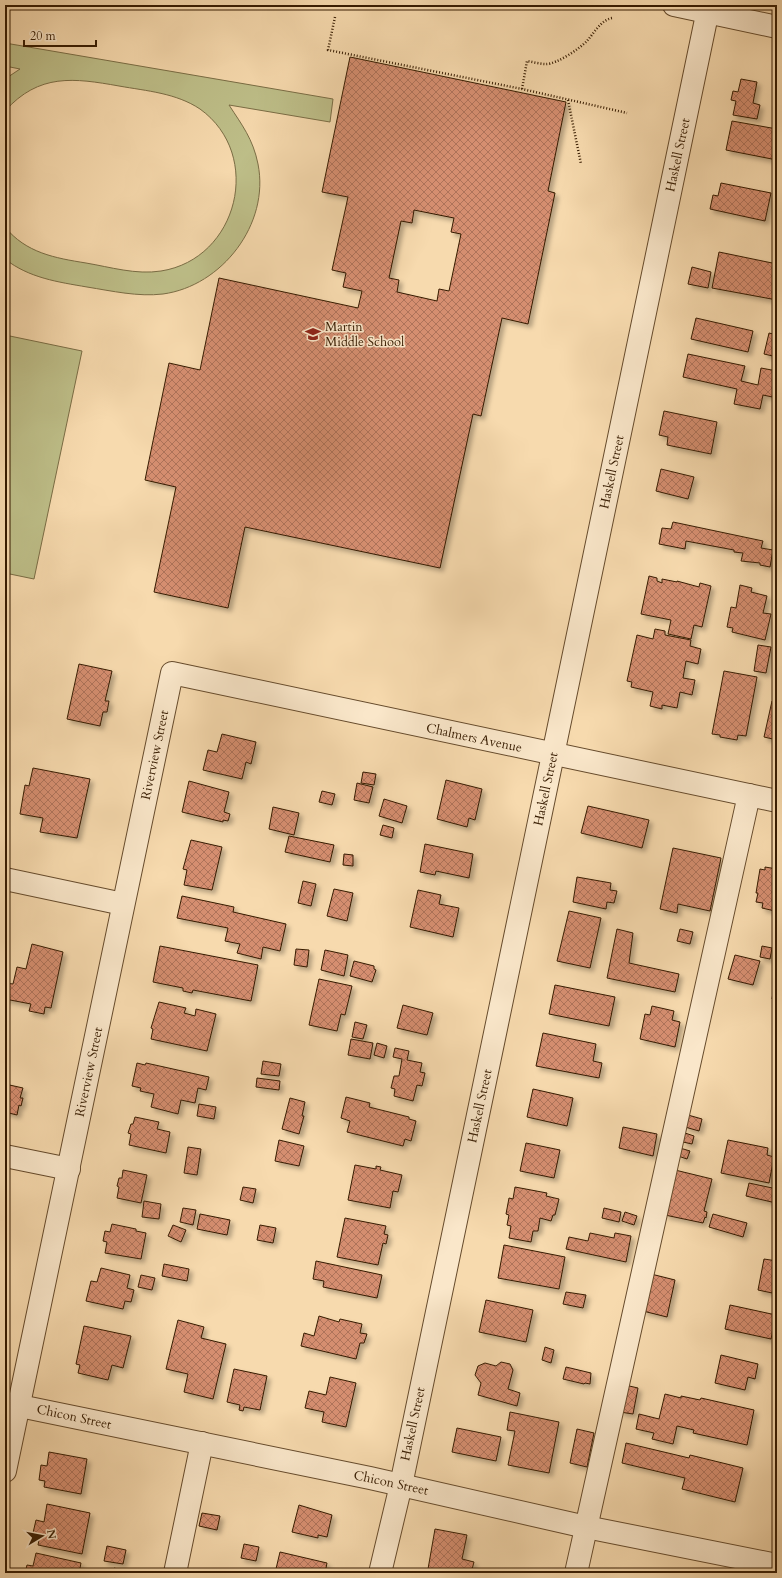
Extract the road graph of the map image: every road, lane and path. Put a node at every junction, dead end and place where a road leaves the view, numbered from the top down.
1 (674, 5) edge
2 (708, 9) edge
3 (336, 17) dead end
4 (612, 18) dead end
5 (777, 27) edge
6 (522, 89) junction
7 (568, 100) junction
8 (627, 113) dead end
9 (581, 164) dead end
10 (172, 674) joint
11 (553, 755) junction
12 (749, 795) junction
13 (777, 801) edge
14 (5, 879) edge
15 (123, 904) junction
16 (5, 1156) edge
17 (69, 1169) junction
18 (12, 1404) edge
19 (202, 1443) junction
20 (5, 1471) edge
21 (401, 1485) junction
22 (586, 1527) junction
23 (777, 1565) edge
24 (175, 1573) edge
25 (380, 1573) edge
26 (576, 1573) edge
27 (775, 1573) edge

1 - 2 street
2 - 5 street
2 - 11 street, Haskell Street
3 - 6 path
4 - 6 path
6 - 7 path
7 - 8 path
7 - 9 path
10 - 11 street, Chalmers Avenue
10 - 15 street, Riverview Street
11 - 12 street, Chalmers Avenue
11 - 21 street, Haskell Street
12 - 13 street, Chalmers Avenue
12 - 22 street
14 - 15 street
15 - 17 street, Riverview Street
16 - 17 street
17 - 18 street, Riverview Street
18 - 19 street, Chicon Street
18 - 20 street, Riverview Street
19 - 21 street, Chicon Street
19 - 24 street
21 - 22 street, Chicon Street
21 - 25 street, Haskell Street
22 - 23 street, Chicon Street
22 - 26 street
23 - 27 street

